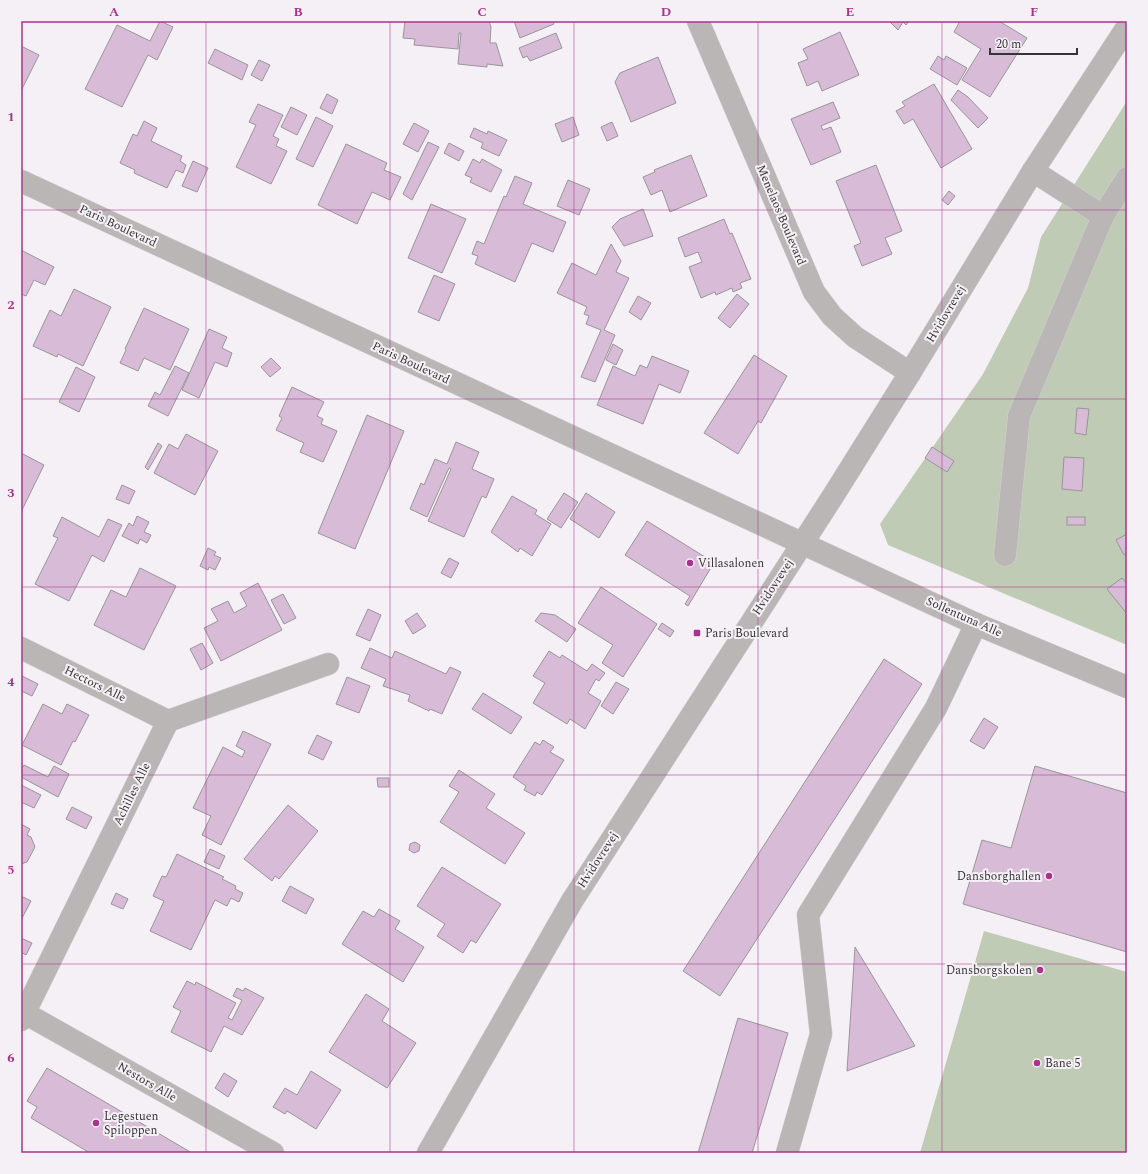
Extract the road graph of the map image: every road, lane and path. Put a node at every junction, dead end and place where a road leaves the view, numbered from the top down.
1 (698, 21) edge
2 (1125, 35) edge
3 (1032, 171) junction
4 (1127, 178) edge
5 (21, 181) edge
6 (1103, 216) junction
7 (910, 373) junction
8 (802, 543) junction
9 (1005, 555) dead end
10 (976, 624) junction
11 (21, 648) edge
12 (328, 664) dead end
13 (1127, 687) edge
14 (168, 721) junction
15 (22, 1014) edge
16 (266, 1151) edge
17 (428, 1153) edge
18 (787, 1153) edge

1 - 7 street, Menelaos Boulevard
2 - 3 street, Hvidovrevej
3 - 6 street
3 - 7 street, Hvidovrevej
4 - 6 street
5 - 8 street, Paris Boulevard
6 - 9 street
7 - 8 street, Hvidovrevej
8 - 10 street, Sollentuna Alle
8 - 17 street, Hvidovrevej
10 - 13 street, Sollentuna Alle
10 - 18 street
11 - 14 street, Hectors Alle
12 - 14 street
14 - 15 street, Achilles Alle
15 - 16 street, Nestors Alle

